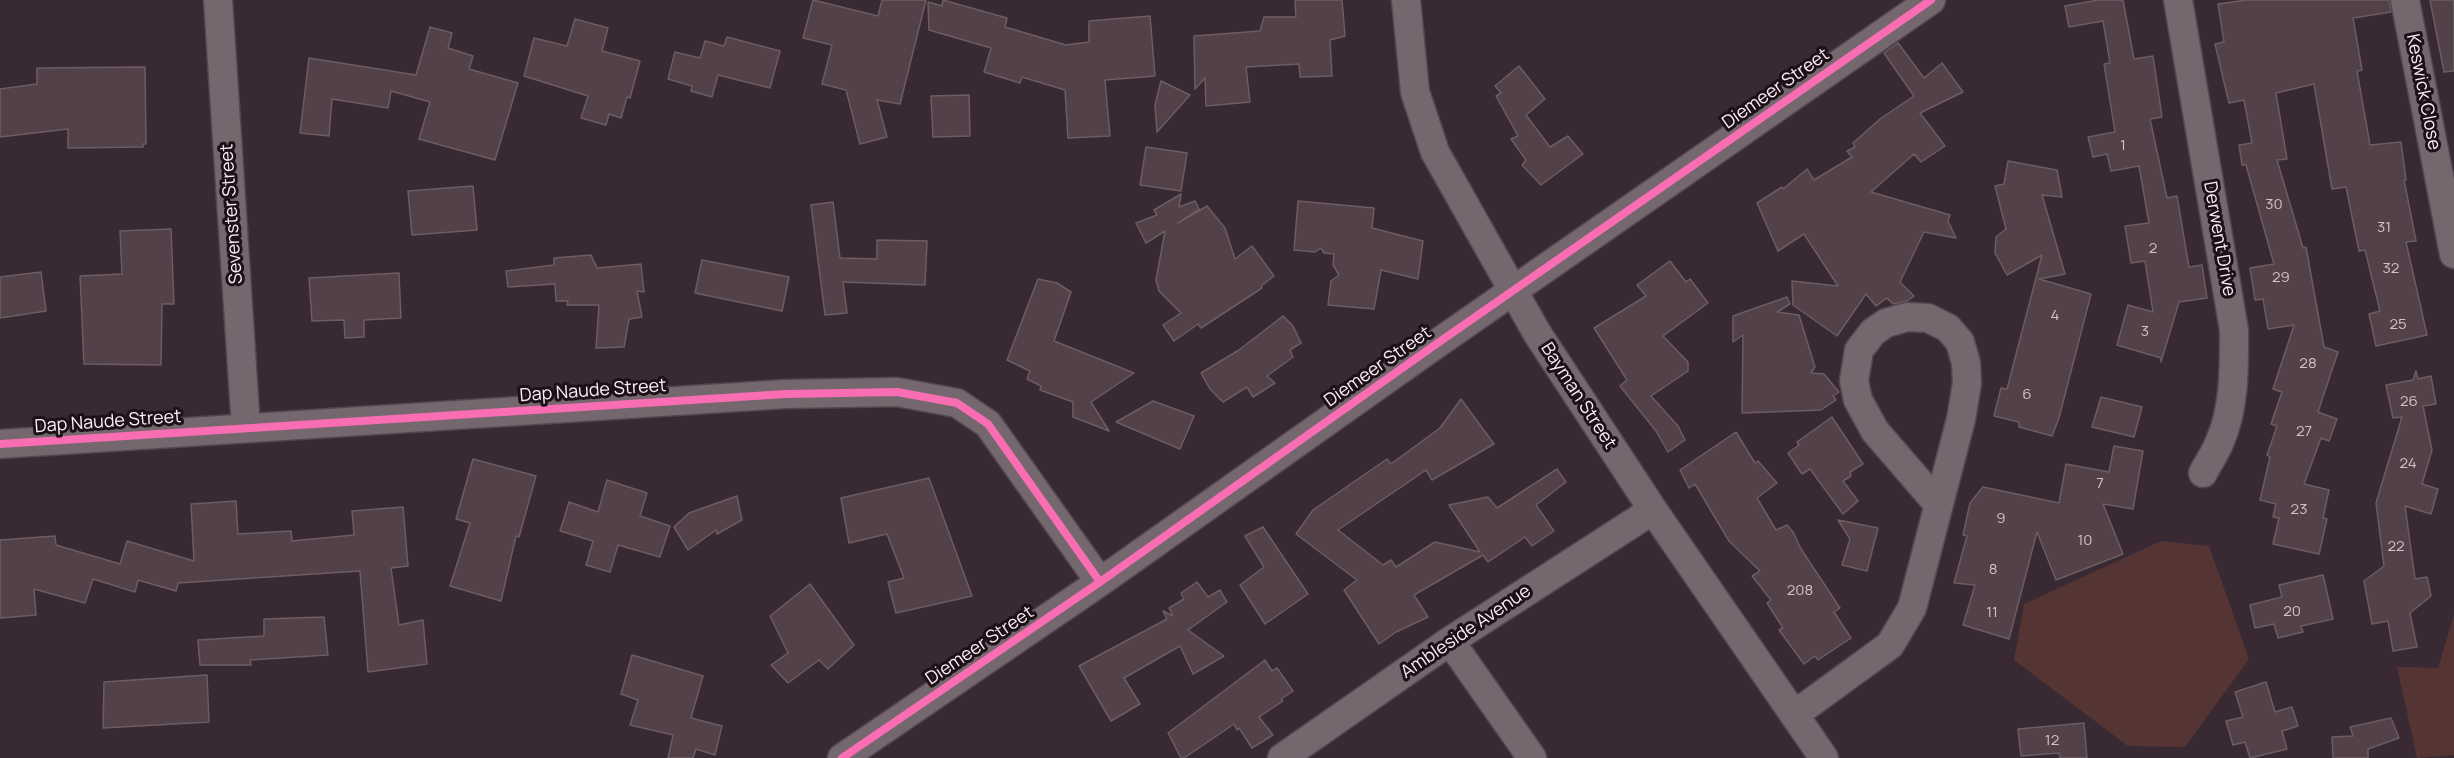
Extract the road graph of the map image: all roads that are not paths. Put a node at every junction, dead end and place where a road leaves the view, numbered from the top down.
1 (218, 0) edge
2 (1406, 0) edge
3 (1931, 0) edge
4 (2178, 0) edge
5 (2406, 0) edge
6 (2454, 254) edge
7 (1512, 292) junction
8 (246, 428) junction
9 (0, 444) edge
10 (2203, 473) dead end
11 (1938, 504) junction
12 (1653, 510) junction
13 (1101, 582) junction
14 (1450, 641) junction
15 (1794, 715) junction
16 (842, 758) edge
17 (1282, 758) edge
18 (1532, 758) edge
19 (1824, 758) edge

1 - 8 street, Sevenster Street
2 - 7 street, Bayman Street
3 - 7 street, Diemeer Street
4 - 10 street, Derwent Drive
5 - 6 street, Keswick Close
7 - 12 street, Bayman Street
7 - 13 street, Diemeer Street
8 - 9 street, Dap Naude Street
8 - 13 street, Dap Naude Street
11 - 11 street
11 - 15 street
12 - 14 street, Ambleside Avenue
12 - 15 street, Bayman Street
13 - 16 street, Diemeer Street
14 - 17 street, Ambleside Avenue
14 - 18 street
15 - 19 street, Bayman Street

